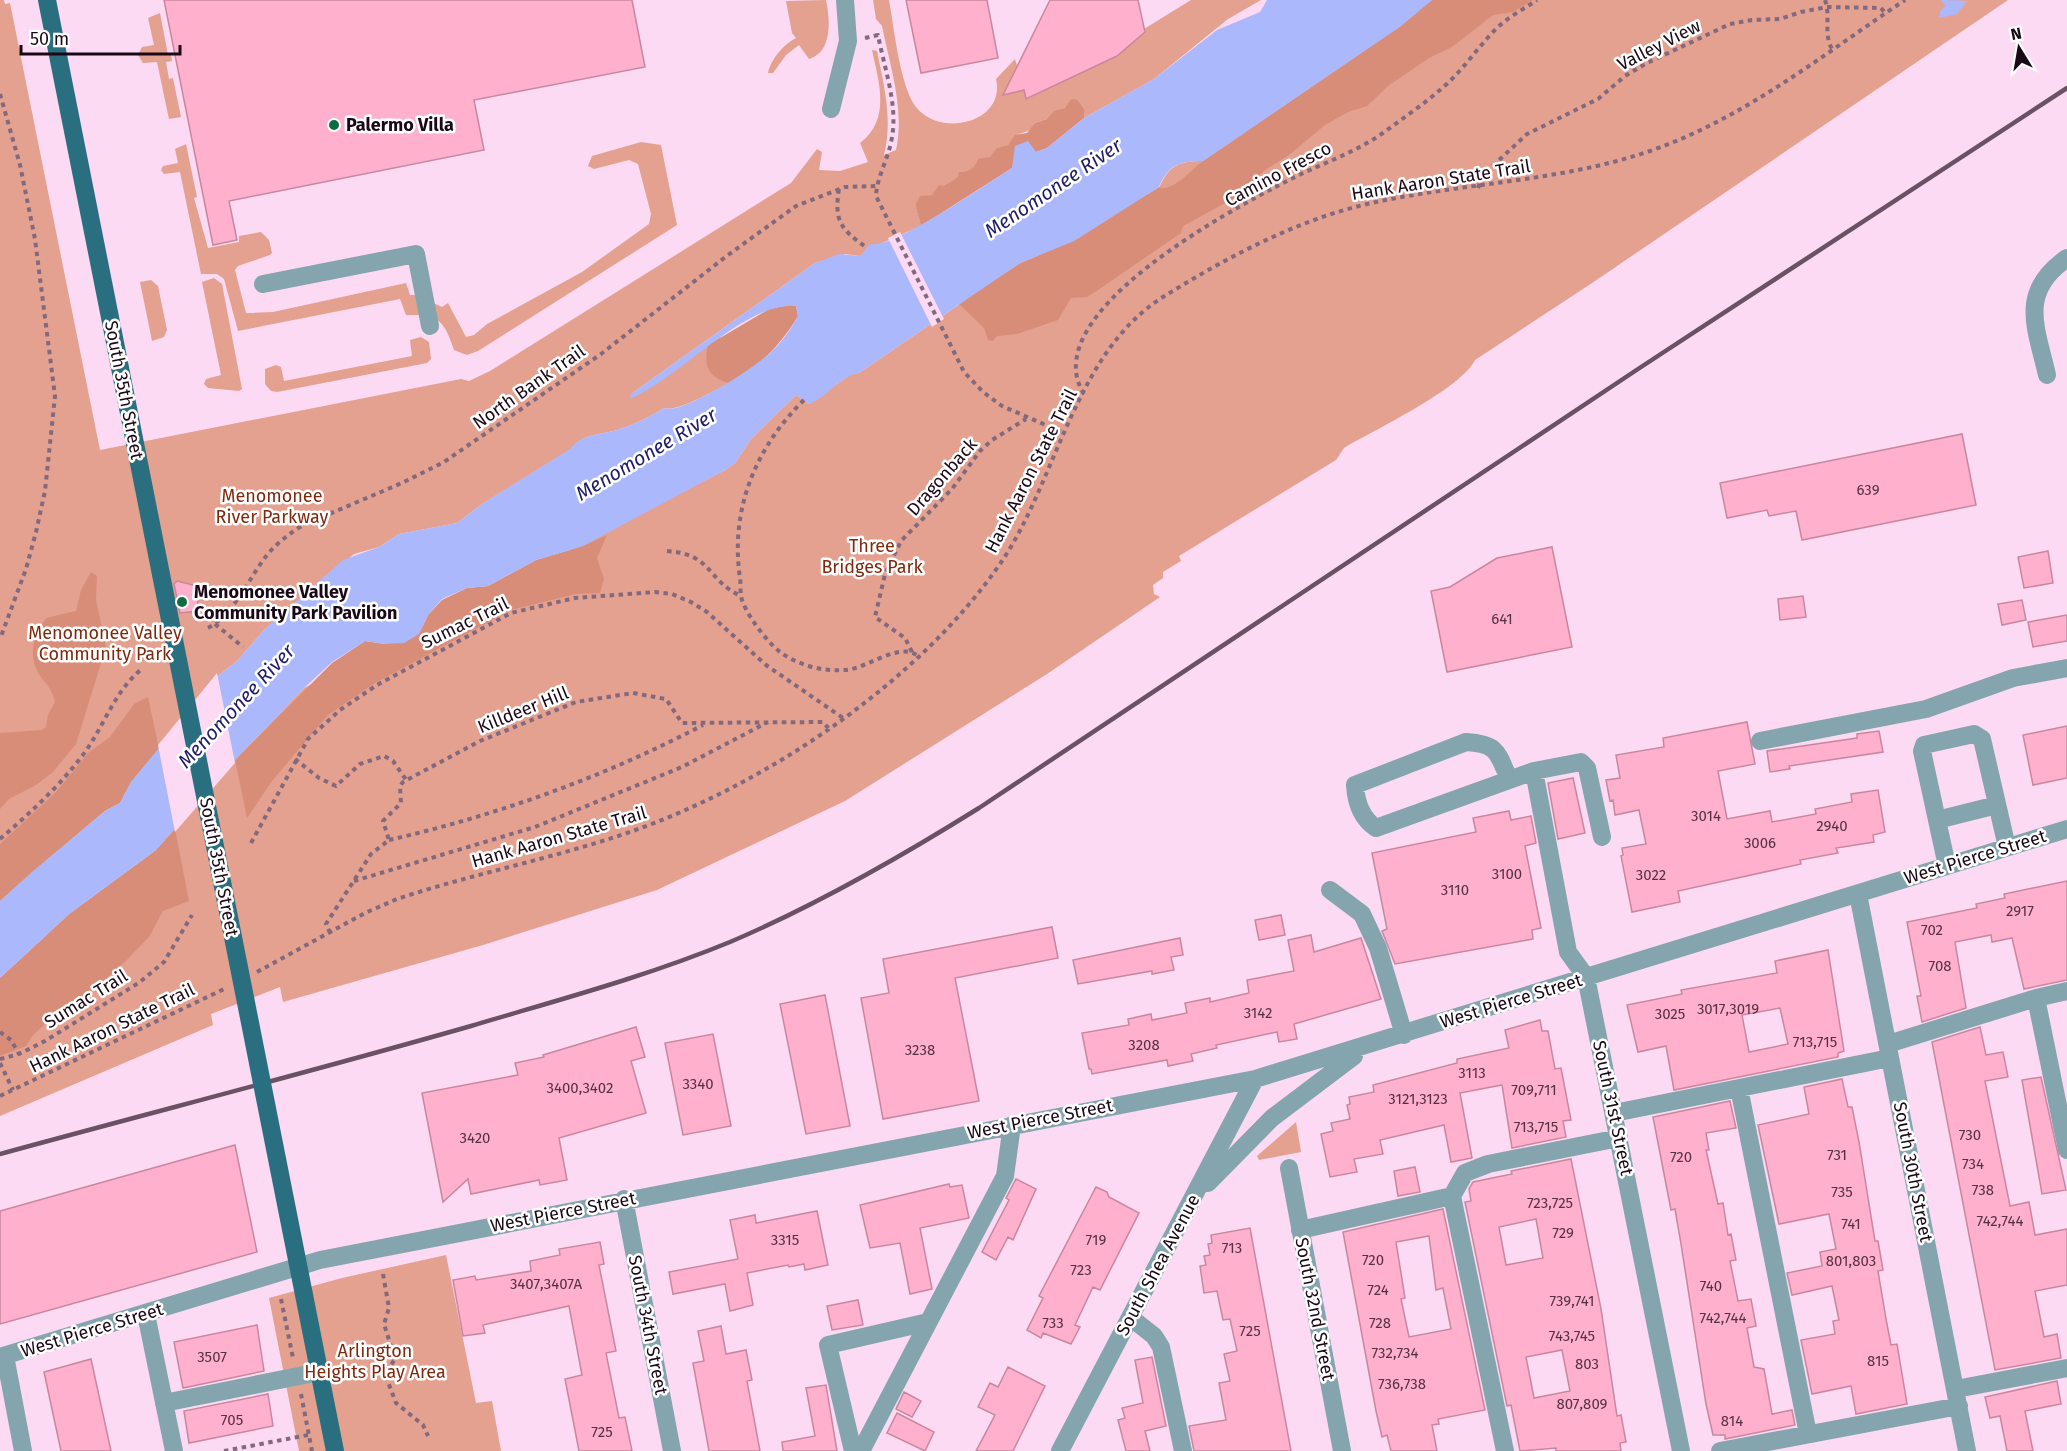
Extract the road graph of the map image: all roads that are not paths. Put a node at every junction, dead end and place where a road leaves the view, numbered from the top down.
1 (46, 0) edge
2 (845, 0) edge
3 (831, 109) dead end
4 (2067, 258) edge
5 (263, 284) dead end
6 (430, 326) dead end
7 (2047, 375) dead end
8 (2067, 668) edge
9 (1760, 741) dead end
10 (1534, 771) junction
11 (1509, 779) junction
12 (1997, 805) junction
13 (1937, 820) junction
14 (2067, 829) edge
15 (1602, 837) dead end
16 (2007, 847) junction
17 (1947, 866) junction
18 (1330, 890) dead end
19 (1858, 894) junction
20 (1586, 977) junction
21 (2067, 991) edge
22 (2036, 998) junction
23 (1404, 1035) junction
24 (1371, 1044) junction
25 (1889, 1051) junction
26 (1255, 1078) junction
27 (1739, 1088) junction
28 (1614, 1113) junction
29 (1012, 1125) junction
30 (1619, 1138) junction
31 (268, 1144) dead end
32 (2067, 1150) edge
33 (1288, 1168) dead end
34 (1452, 1196) junction
35 (624, 1199) junction
36 (1189, 1205) junction
37 (1300, 1230) junction
38 (293, 1268) junction
39 (146, 1314) junction
40 (1130, 1317) junction
41 (928, 1322) junction
42 (2, 1356) edge
43 (2067, 1368) edge
44 (314, 1373) junction
45 (1957, 1398) junction
46 (164, 1403) junction
47 (1808, 1434) junction
48 (23, 1451) edge
49 (174, 1451) edge
50 (329, 1451) edge
51 (335, 1451) edge
52 (672, 1451) edge
53 (853, 1451) edge
54 (861, 1451) edge
55 (1060, 1451) edge
56 (1184, 1451) edge
57 (1342, 1451) edge
58 (1504, 1451) edge
59 (1681, 1451) edge
60 (1720, 1451) edge
61 (1967, 1451) edge

1 - 51 main road, South 35th Street, bridge
2 - 3 street
4 - 7 street
5 - 6 street
8 - 9 street
10 - 11 street
10 - 15 street
10 - 20 street, South 31st Street
11 - 11 street
12 - 13 street
12 - 13 street
12 - 16 street
13 - 17 street
14 - 16 street, West Pierce Street
16 - 17 street, West Pierce Street
17 - 19 street, West Pierce Street
18 - 23 street
19 - 20 street, West Pierce Street
19 - 25 street, South 30th Street
20 - 23 street, West Pierce Street
20 - 28 street, South 31st Street
21 - 22 street
22 - 25 street
22 - 32 street
23 - 24 street, West Pierce Street
24 - 26 street, West Pierce Street
24 - 36 street
25 - 27 street
25 - 45 street, South 30th Street
26 - 29 street, West Pierce Street
26 - 36 street, South Shea Avenue
27 - 28 street
27 - 47 street
28 - 30 street, South 31st Street
29 - 35 street, West Pierce Street
29 - 41 street
30 - 34 street
30 - 59 street, South 31st Street
31 - 38 street
33 - 37 street, South 32nd Street
34 - 37 street
34 - 58 street
35 - 38 street, West Pierce Street
35 - 52 street, South 34th Street
36 - 40 street, South Shea Avenue
37 - 57 street, South 32nd Street
38 - 39 street, West Pierce Street
38 - 44 street
39 - 42 street, West Pierce Street
39 - 46 street
40 - 55 street, South Shea Avenue
40 - 56 street
41 - 53 street
41 - 54 street
42 - 48 street
43 - 45 street
44 - 46 street
44 - 50 street
45 - 47 street
45 - 61 street, South 30th Street
46 - 49 street
47 - 60 street

